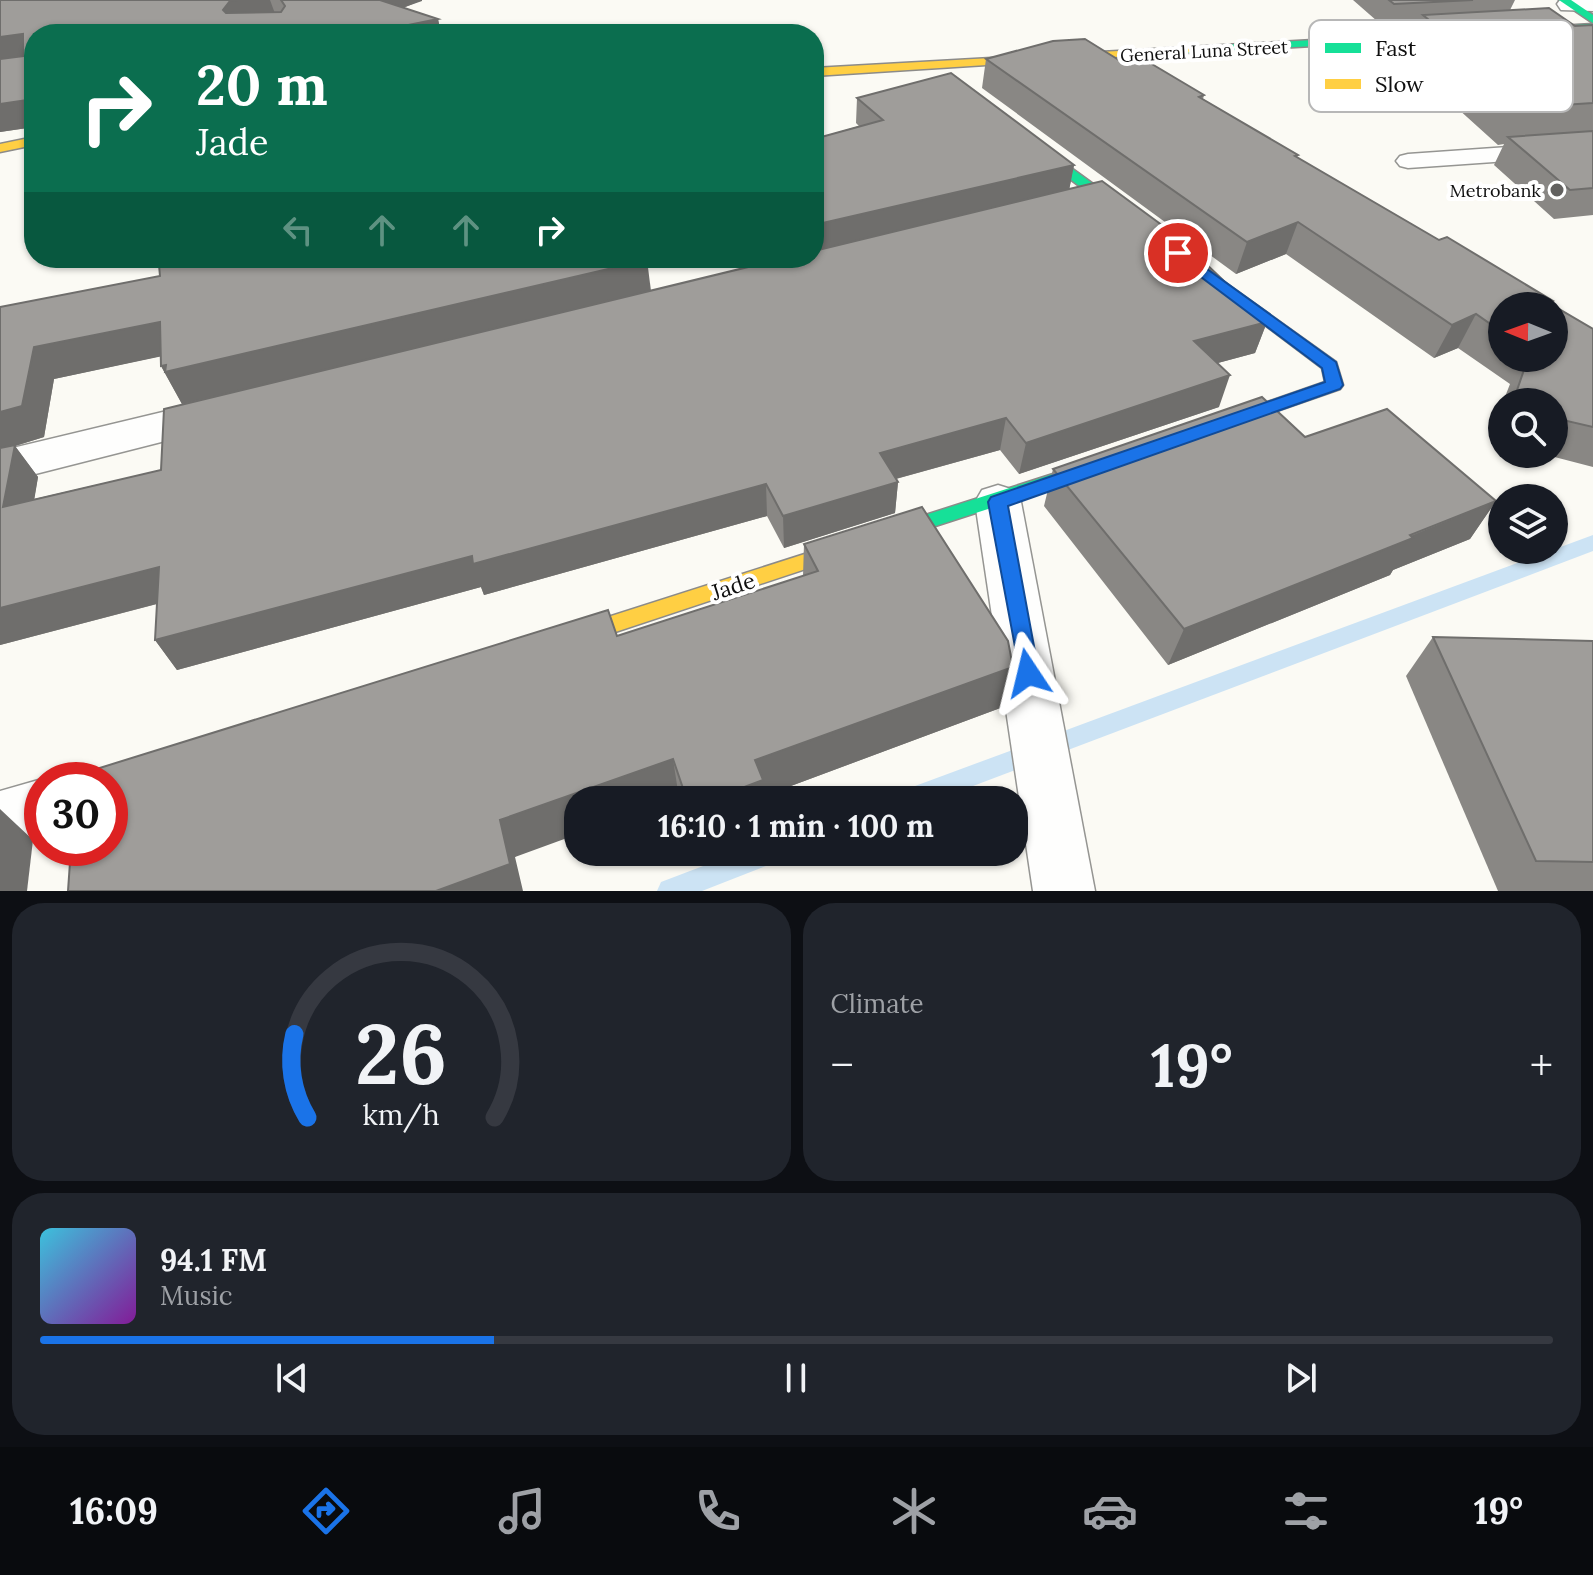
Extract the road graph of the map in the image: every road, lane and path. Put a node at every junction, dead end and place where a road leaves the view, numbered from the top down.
1 (1576, 2) edge
2 (1593, 20) edge
3 (1593, 27) edge
4 (1573, 28) edge
5 (1309, 43) edge
6 (824, 71) edge
7 (1014, 130) edge
8 (24, 143) edge
9 (0, 148) edge
10 (1593, 148) edge
11 (1408, 161) dead end
12 (1102, 196) junction
13 (1055, 208) edge
14 (1152, 234) edge
15 (1191, 262) edge
16 (248, 406) edge
17 (1202, 431) edge
18 (1129, 456) edge
19 (0, 467) edge
20 (998, 502) junction
21 (531, 650) edge
22 (24, 812) edge
23 (0, 819) edge
24 (1064, 891) edge

1 - 2 street
3 - 4 street, General Luna Street
5 - 6 street, General Luna Street
7 - 12 street
8 - 9 street
10 - 11 lane
12 - 13 street
12 - 14 street
15 - 17 street
16 - 19 street
18 - 20 street, Jade
20 - 21 street, Jade
20 - 24 street
22 - 23 street

